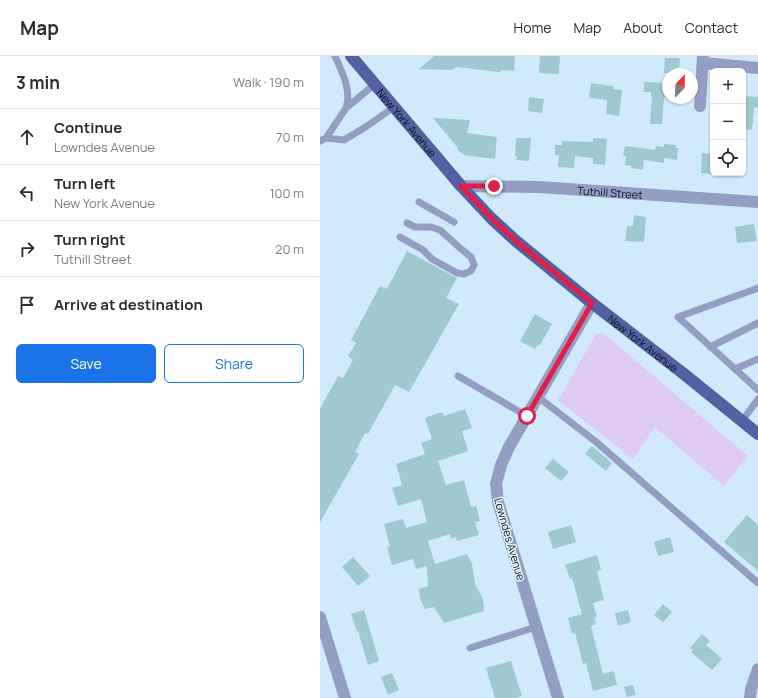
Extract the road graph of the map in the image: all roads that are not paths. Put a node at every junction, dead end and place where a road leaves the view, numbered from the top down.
1 (336, 56) edge
2 (351, 56) edge
3 (703, 59) edge
4 (758, 68) edge
5 (375, 84) junction
6 (700, 106) dead end
7 (394, 107) junction
8 (346, 108) junction
9 (323, 140) edge
10 (461, 186) junction
11 (419, 202) dead end
12 (758, 202) edge
13 (454, 222) dead end
14 (407, 223) dead end
15 (400, 237) dead end
16 (758, 288) edge
17 (592, 303) junction
18 (758, 323) edge
19 (710, 346) junction
20 (758, 359) edge
21 (735, 369) junction
22 (458, 376) dead end
23 (758, 390) edge
24 (538, 397) junction
25 (758, 398) edge
26 (527, 416) junction
27 (742, 421) junction
28 (758, 434) edge
29 (758, 583) edge
30 (320, 617) edge
31 (536, 627) junction
32 (470, 648) dead end
33 (758, 669) edge
34 (345, 698) edge
35 (558, 698) edge
36 (750, 698) edge

1 - 8 lane
2 - 5 main road, New York Avenue
3 - 4 street
3 - 6 street
5 - 7 main road, New York Avenue
5 - 8 lane
7 - 9 lane
7 - 10 main road, New York Avenue
8 - 9 lane
10 - 12 street, Tuthill Street
10 - 17 main road, New York Avenue
11 - 13 lane
14 - 15 lane
16 - 19 lane
17 - 24 street, Lowndes Avenue
17 - 27 main road, New York Avenue
18 - 19 lane
19 - 21 lane
20 - 21 lane
21 - 23 lane
22 - 26 lane
24 - 26 street, Lowndes Avenue
24 - 29 lane
25 - 27 lane
26 - 31 street, Lowndes Avenue
27 - 28 main road, New York Avenue
30 - 34 street
31 - 32 lane
31 - 35 street, Lowndes Avenue
33 - 36 street

